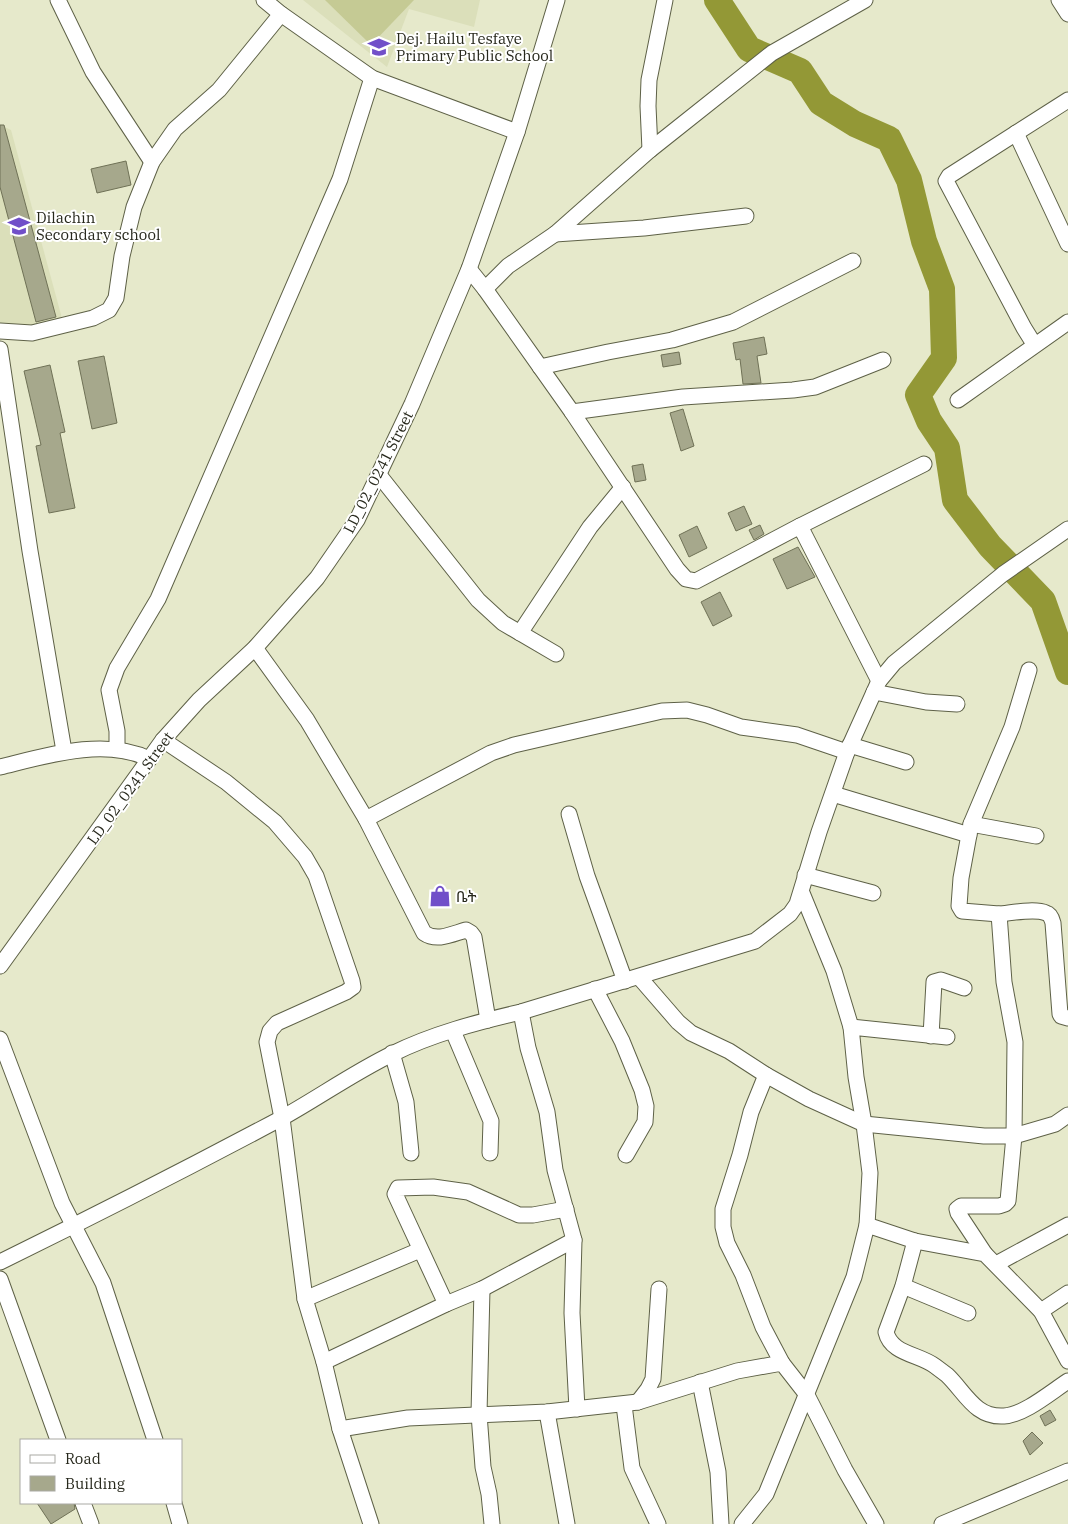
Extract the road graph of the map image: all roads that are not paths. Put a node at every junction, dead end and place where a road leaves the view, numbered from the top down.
1 (58, 0) edge
2 (264, 0) edge
3 (557, 0) edge
4 (665, 0) edge
5 (865, 0) edge
6 (1059, 0) edge
7 (280, 14) junction
8 (1068, 14) edge
9 (372, 78) junction
10 (1068, 100) edge
11 (517, 132) junction
12 (1016, 133) junction
13 (650, 150) junction
14 (152, 162) junction
15 (746, 216) dead end
16 (555, 234) junction
17 (1068, 244) edge
18 (853, 261) dead end
19 (469, 269) junction
20 (485, 289) junction
21 (1068, 322) edge
22 (0, 331) edge
23 (1034, 344) junction
24 (0, 349) edge
25 (883, 360) dead end
26 (540, 367) junction
27 (958, 400) dead end
28 (572, 412) junction
29 (924, 464) dead end
30 (379, 475) junction
31 (623, 487) junction
32 (800, 526) junction
33 (1068, 529) edge
34 (520, 633) junction
35 (255, 648) junction
36 (556, 654) dead end
37 (1029, 670) dead end
38 (876, 686) junction
39 (957, 704) dead end
40 (163, 740) junction
41 (849, 748) junction
42 (117, 749) junction
43 (64, 751) junction
44 (148, 759) junction
45 (906, 762) dead end
46 (0, 767) edge
47 (833, 794) junction
48 (569, 814) dead end
49 (366, 819) junction
50 (970, 830) junction
51 (1036, 836) dead end
52 (805, 875) junction
53 (802, 892) junction
54 (873, 893) dead end
55 (999, 914) junction
56 (0, 966) edge
57 (632, 979) junction
58 (964, 988) dead end
59 (595, 989) junction
60 (522, 1012) junction
61 (1068, 1018) edge
62 (488, 1020) junction
63 (851, 1027) junction
64 (452, 1031) junction
65 (931, 1036) junction
66 (947, 1037) dead end
67 (0, 1038) edge
68 (392, 1054) junction
69 (766, 1075) junction
70 (1068, 1115) edge
71 (282, 1118) junction
72 (864, 1124) junction
73 (1014, 1136) junction
74 (411, 1153) dead end
75 (490, 1153) dead end
76 (626, 1155) dead end
77 (566, 1209) junction
78 (867, 1225) junction
79 (1068, 1225) edge
80 (74, 1226) junction
81 (574, 1240) junction
82 (916, 1241) junction
83 (420, 1250) junction
84 (990, 1259) junction
85 (0, 1262) edge
86 (0, 1279) edge
87 (902, 1286) junction
88 (482, 1289) junction
89 (659, 1289) dead end
90 (1068, 1293) edge
91 (305, 1299) junction
92 (446, 1304) junction
93 (1041, 1311) junction
94 (968, 1313) dead end
95 (1068, 1361) edge
96 (324, 1362) junction
97 (782, 1363) junction
98 (1068, 1381) edge
99 (700, 1382) junction
100 (807, 1395) junction
101 (631, 1403) junction
102 (578, 1409) junction
103 (547, 1412) junction
104 (479, 1414) junction
105 (340, 1429) junction
106 (58, 1439) edge
107 (155, 1439) edge
108 (1068, 1471) edge
109 (83, 1504) edge
110 (174, 1504) edge
111 (91, 1524) edge
112 (180, 1524) edge
113 (371, 1524) edge
114 (492, 1524) edge
115 (567, 1524) edge
116 (658, 1524) edge
117 (721, 1524) edge
118 (742, 1524) edge
119 (876, 1524) edge
120 (942, 1524) edge

1 - 14 street
2 - 7 street
3 - 11 street, LD_02_0241 Street
4 - 13 street
5 - 13 street
6 - 8 street
7 - 9 street
7 - 14 street
9 - 11 street
9 - 42 street
10 - 12 street
11 - 19 street, LD_02_0241 Street
12 - 17 street
12 - 23 street
13 - 16 street
14 - 22 street
15 - 16 street
16 - 20 street
18 - 26 street
19 - 20 street
19 - 30 street, LD_02_0241 Street
20 - 26 street
21 - 23 street
23 - 27 street
24 - 43 street
25 - 28 street
26 - 28 street
28 - 31 street
29 - 32 street
30 - 34 street
30 - 35 street, LD_02_0241 Street
31 - 32 street
31 - 34 street
32 - 38 street
33 - 38 street
34 - 36 street
35 - 40 street, LD_02_0241 Street
35 - 49 street
37 - 50 street
38 - 39 street
38 - 41 street
40 - 44 street, LD_02_0241 Street
40 - 71 street
41 - 45 street
41 - 47 street
41 - 49 street
42 - 43 street
42 - 44 street
43 - 46 street
44 - 56 street, LD_02_0241 Street
47 - 50 street
47 - 52 street
48 - 57 street
49 - 62 street
50 - 51 street
50 - 55 street
52 - 53 street
52 - 54 street
53 - 57 street
53 - 63 street
55 - 61 street
55 - 73 street
57 - 59 street
57 - 69 street
58 - 65 street
59 - 60 street
59 - 76 street
60 - 62 street
60 - 77 street
62 - 64 street
63 - 65 street
63 - 72 street
64 - 68 street
64 - 75 street
65 - 66 street
67 - 80 street
68 - 71 street
68 - 74 street
69 - 72 street
69 - 97 street
70 - 73 street
71 - 80 street
71 - 91 street
72 - 73 street
72 - 78 street
73 - 84 street
77 - 81 street
77 - 83 street
78 - 82 street
78 - 100 street
79 - 84 street
80 - 85 street
80 - 107 street
81 - 88 street
81 - 102 street
82 - 84 street
82 - 87 street
83 - 91 street
83 - 92 street
84 - 93 street
86 - 106 street
87 - 94 street
87 - 98 street
88 - 92 street
88 - 104 street
89 - 101 street
90 - 93 street
91 - 96 street
92 - 96 street
93 - 95 street
96 - 105 street
97 - 99 street
97 - 100 street
99 - 101 street
99 - 117 street
100 - 118 street
100 - 119 street
101 - 102 street
101 - 116 street
102 - 103 street
103 - 104 street
103 - 115 street
104 - 105 street
104 - 114 street
105 - 113 street
108 - 120 street
109 - 111 street
110 - 112 street

